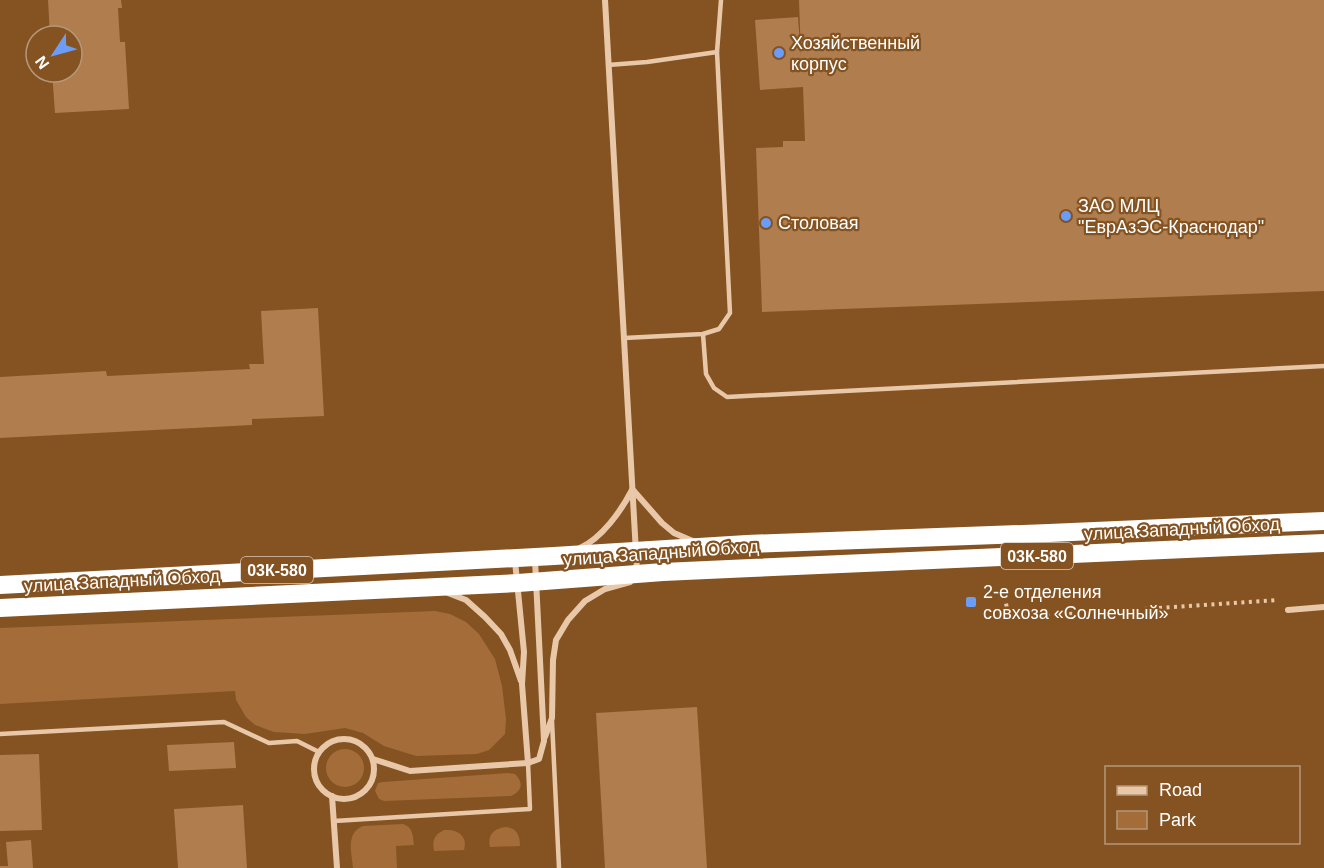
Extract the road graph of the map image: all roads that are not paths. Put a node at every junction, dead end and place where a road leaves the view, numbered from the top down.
1 (605, 0) edge
2 (721, 0) edge
3 (717, 52) junction
4 (608, 65) junction
5 (703, 334) junction
6 (624, 338) junction
7 (1324, 366) edge
8 (632, 489) junction
9 (1324, 521) edge
10 (1324, 543) edge
11 (712, 546) junction
12 (637, 550) junction
13 (564, 555) junction
14 (534, 557) junction
15 (515, 558) junction
16 (663, 573) junction
17 (637, 574) junction
18 (527, 583) junction
19 (0, 585) edge
20 (400, 588) junction
21 (1324, 607) edge
22 (0, 608) edge
23 (1288, 610) dead end
24 (522, 684) junction
25 (552, 718) junction
26 (0, 734) edge
27 (544, 741) junction
28 (319, 752) junction
29 (373, 759) junction
30 (528, 763) junction
31 (332, 796) junction
32 (334, 820) junction
33 (337, 868) edge
34 (559, 868) edge

1 - 4 street
2 - 3 lane
3 - 4 lane
3 - 5 lane
4 - 6 street
5 - 6 lane
5 - 7 lane
6 - 8 street
8 - 11 street
8 - 12 street
8 - 13 street
9 - 11 highway, улица Западный Обход / 03К-580
10 - 16 highway, улица Западный Обход / 03К-580
11 - 12 highway, улица Западный Обход / 03К-580
12 - 13 highway, улица Западный Обход / 03К-580
12 - 17 street
13 - 14 highway, улица Западный Обход / 03К-580
14 - 15 highway, улица Западный Обход / 03К-580
14 - 18 street
15 - 18 street
15 - 19 highway, улица Западный Обход / 03К-580
16 - 17 highway, улица Западный Обход / 03К-580
16 - 25 street
17 - 18 highway, улица Западный Обход / 03К-580
18 - 20 highway, улица Западный Обход / 03К-580
18 - 24 street
18 - 27 street
20 - 22 highway, улица Западный Обход / 03К-580
20 - 24 street
21 - 23 street
24 - 30 street
25 - 27 street
25 - 34 lane
26 - 28 lane
27 - 30 street
28 - 29 street
28 - 31 street
29 - 30 street
29 - 31 street
30 - 32 lane
31 - 32 street
32 - 33 street

